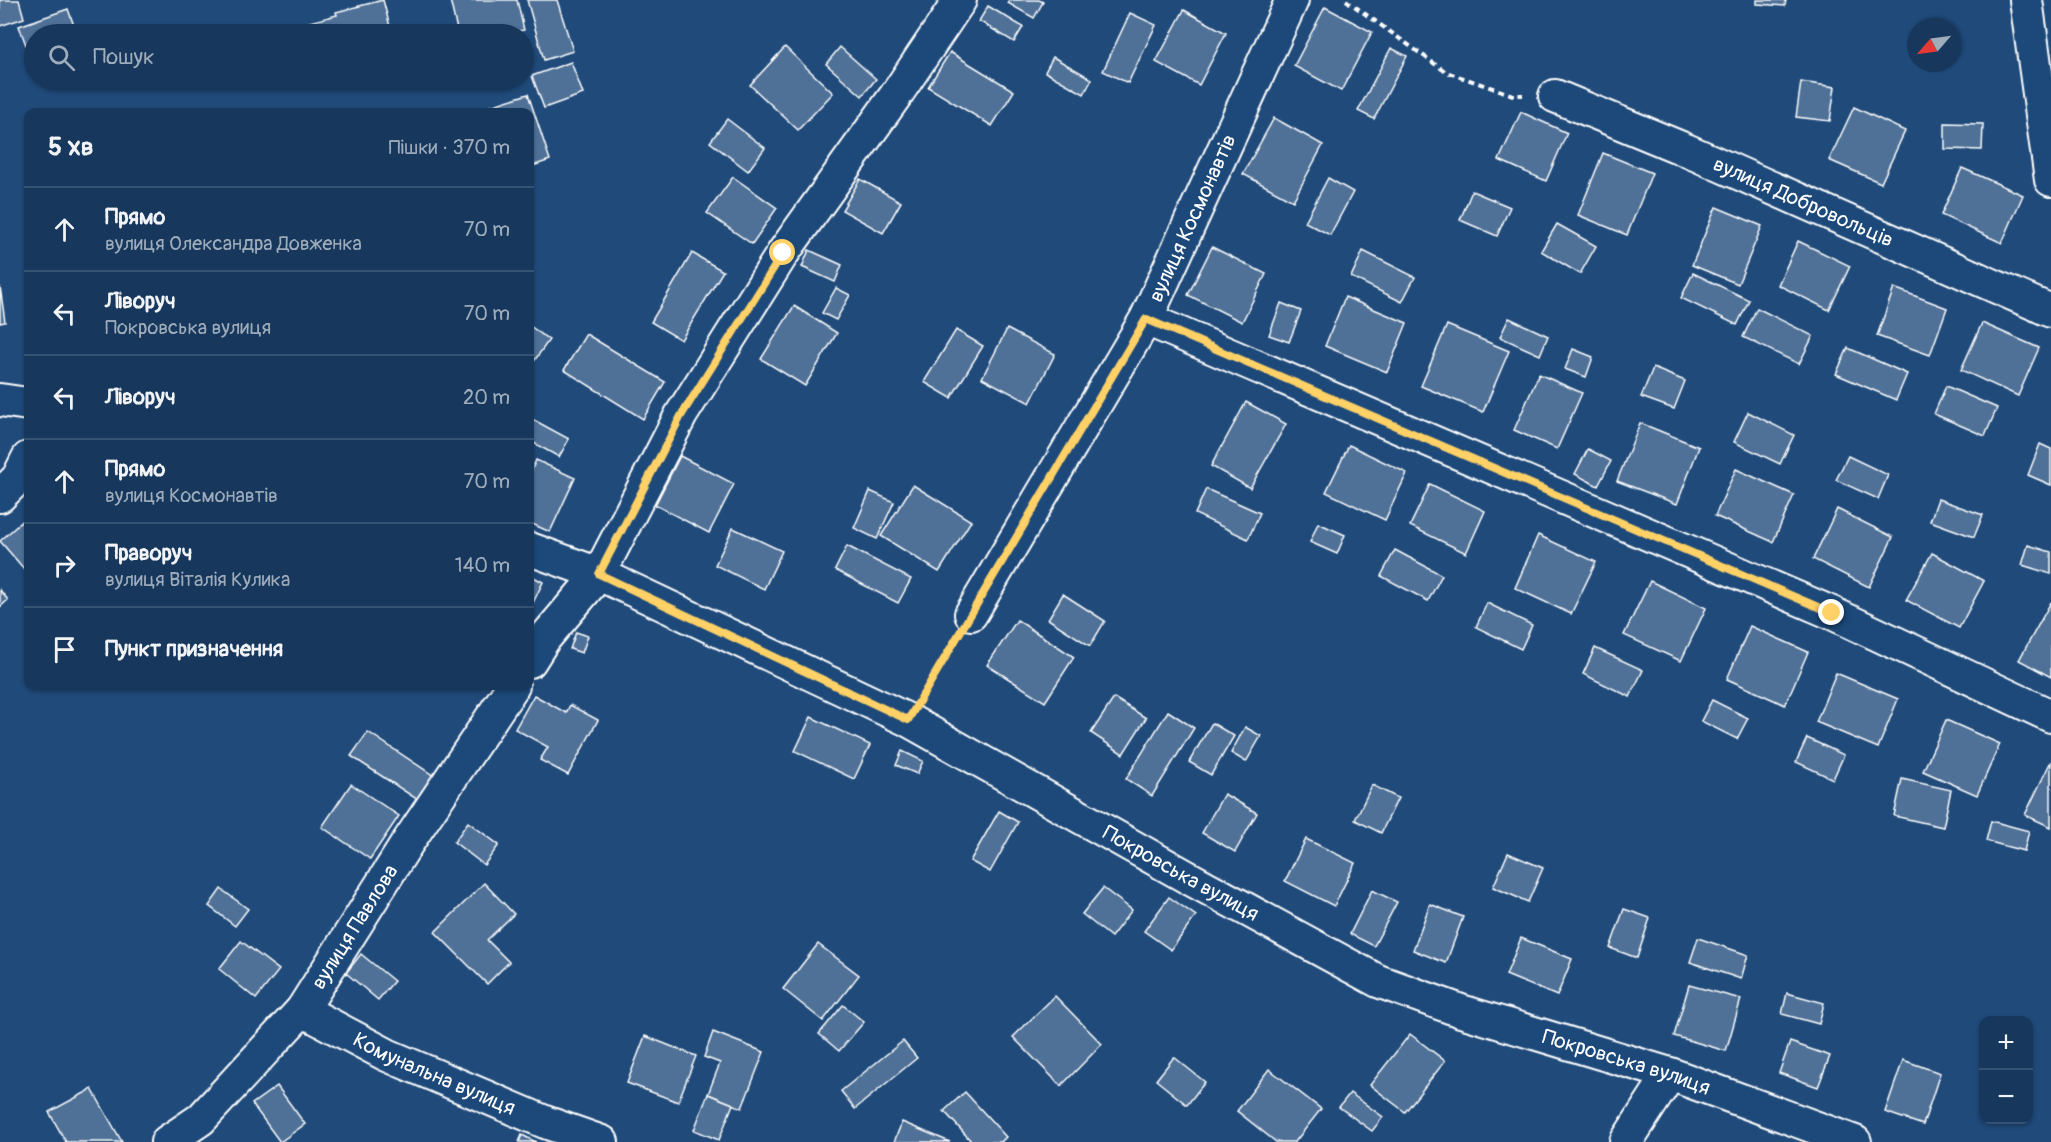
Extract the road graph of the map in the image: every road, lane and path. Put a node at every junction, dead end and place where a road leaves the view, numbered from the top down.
1 (960, 0) edge
2 (1292, 0) edge
3 (1346, 0) edge
4 (2026, 0) edge
5 (1555, 96) joint
6 (2051, 180) edge
7 (2051, 311) edge
8 (1146, 319) junction
9 (0, 400) edge
10 (24, 403) edge
11 (24, 466) edge
12 (0, 496) edge
13 (534, 550) edge
14 (599, 574) junction
15 (971, 614) joint
16 (534, 655) edge
17 (510, 690) edge
18 (2051, 717) edge
19 (908, 720) junction
20 (302, 1010) junction
21 (1670, 1074) junction
22 (167, 1142) edge
23 (602, 1142) edge
24 (1626, 1142) edge
25 (1855, 1142) edge

1 - 14 street
2 - 8 street, вулиця Космонавтів
3 - 5 path
4 - 6 street
5 - 7 street, вулиця Добровольців
8 - 15 street, вулиця Космонавтів
8 - 18 street
9 - 10 street
11 - 12 street
13 - 14 street, Покровська вулиця
14 - 16 street
14 - 19 street, Покровська вулиця
15 - 19 path
17 - 20 street, вулиця Павлова
19 - 21 street, Покровська вулиця
20 - 22 street, вулиця Павлова
20 - 23 street, Комунальна вулиця
21 - 24 street
21 - 25 street, Покровська вулиця

